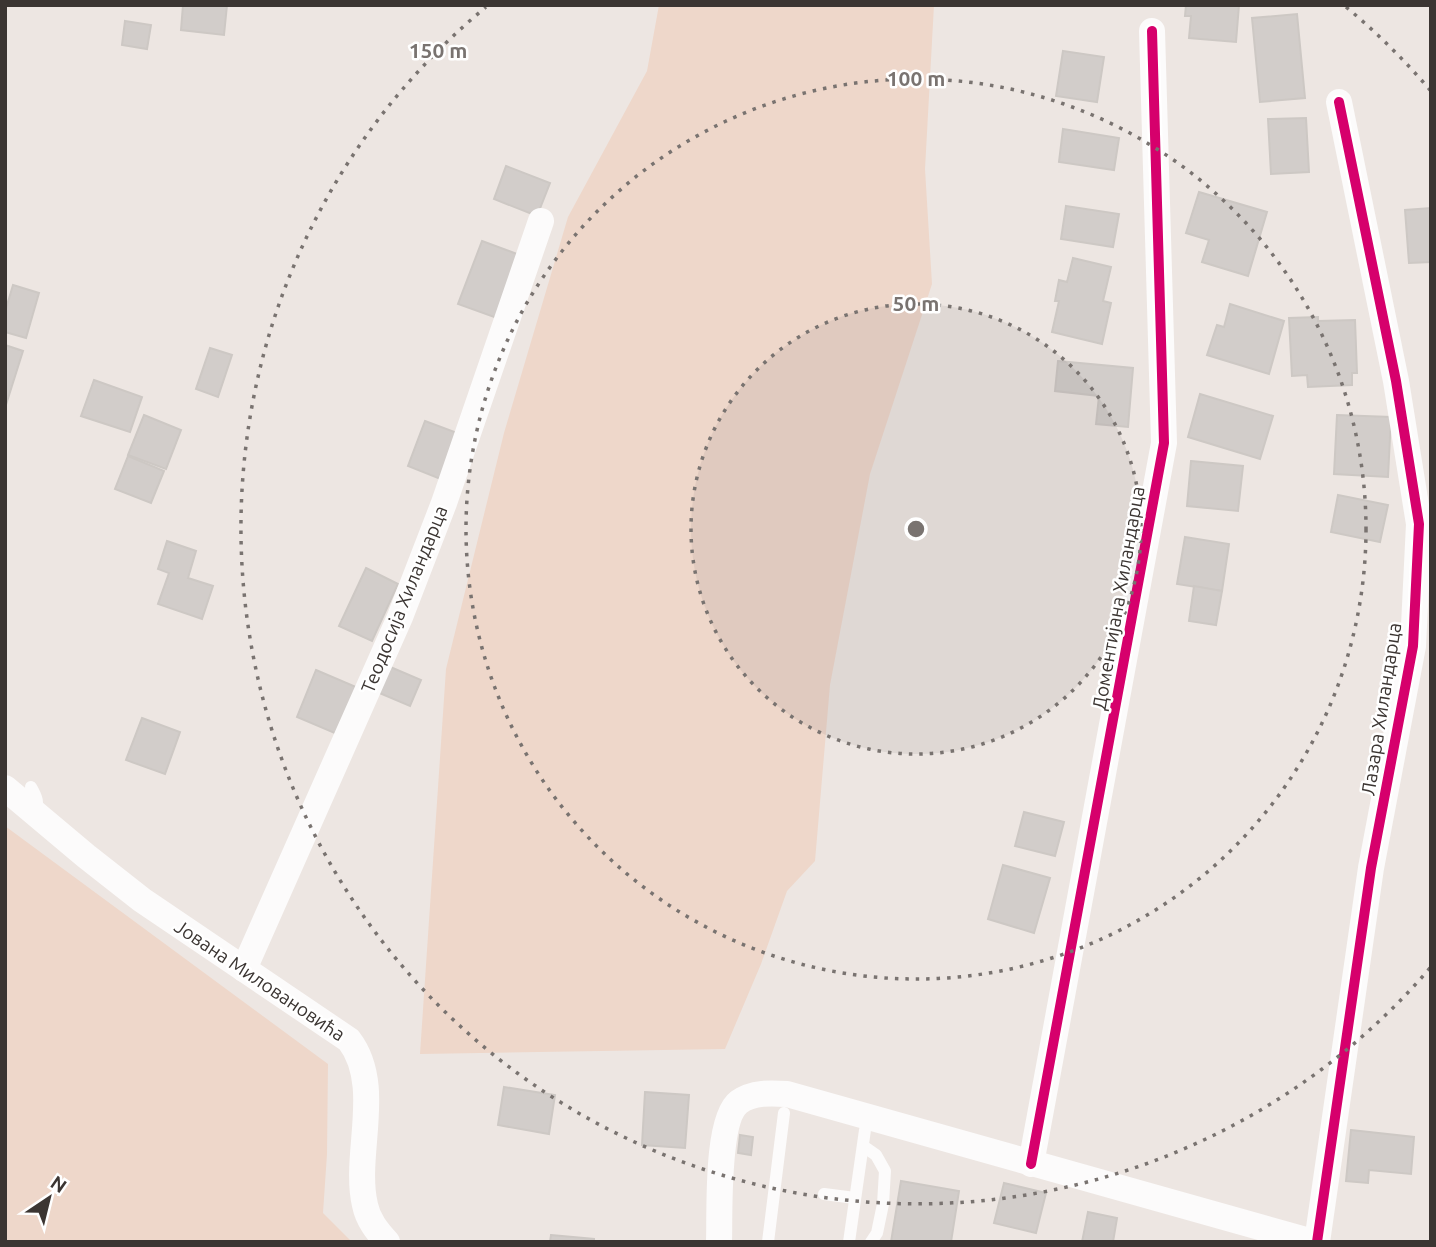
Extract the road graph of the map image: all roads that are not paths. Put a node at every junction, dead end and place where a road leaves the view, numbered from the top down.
1 (1152, 31) dead end
2 (1339, 102) dead end
3 (541, 221) dead end
4 (18, 787) edge
5 (244, 969) junction
6 (784, 1113) dead end
7 (865, 1130) dead end
8 (863, 1146) junction
9 (1031, 1164) junction
10 (824, 1194) dead end
11 (855, 1198) junction
12 (387, 1242) edge
13 (719, 1242) edge
14 (768, 1242) edge
15 (849, 1242) edge
16 (871, 1242) edge
17 (1315, 1242) edge

1 - 9 street, Доментијана Хиландарца
2 - 17 street, Лазара Хиландарца
3 - 5 street, Теодосија Хиландарца
4 - 5 street, Јована Миловановића
5 - 12 street, Јована Миловановића
6 - 14 lane
7 - 8 lane
8 - 11 lane
8 - 16 lane
9 - 13 street
9 - 17 street
10 - 11 lane
11 - 15 lane

